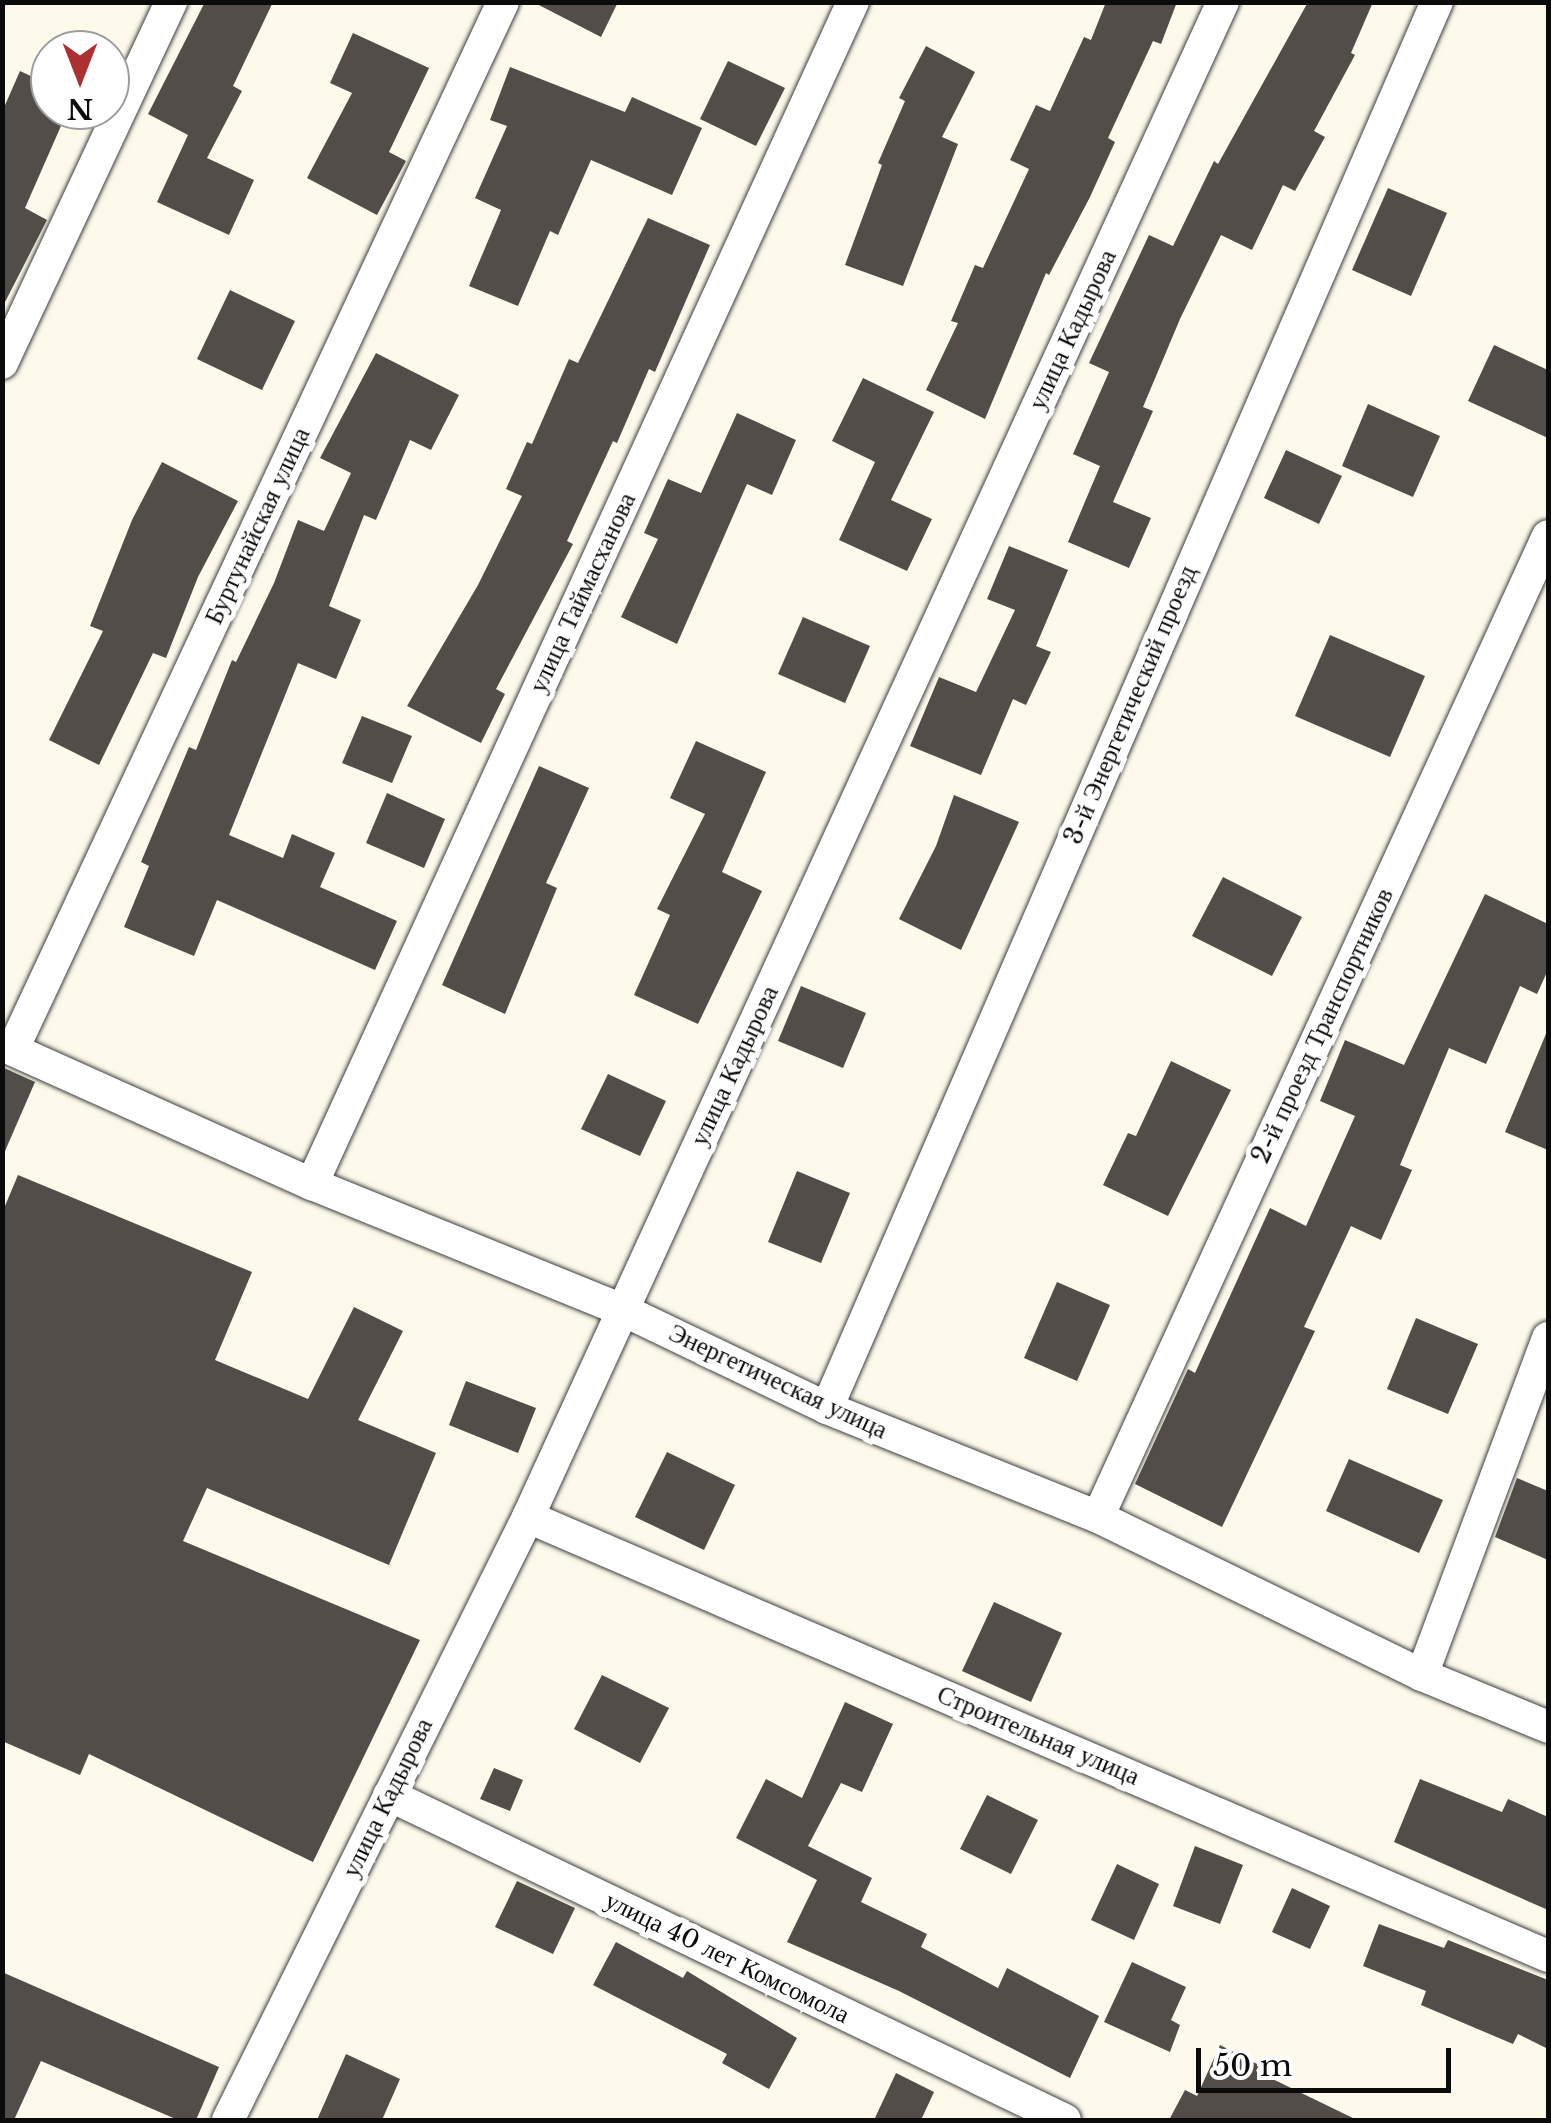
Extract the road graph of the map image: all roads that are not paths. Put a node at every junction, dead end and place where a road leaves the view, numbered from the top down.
1 (171, 2) edge
2 (504, 2) edge
3 (853, 2) edge
4 (1223, 2) edge
5 (1438, 2) edge
6 (2, 363) edge
7 (1548, 536) edge
8 (8, 1047) edge
9 (312, 1184) junction
10 (623, 1310) junction
11 (1548, 1338) edge
12 (827, 1408) junction
13 (528, 1516) junction
14 (1098, 1516) junction
15 (1422, 1675) junction
16 (1548, 1728) edge
17 (390, 1794) junction
18 (1548, 1956) edge
19 (228, 2120) edge
20 (1065, 2120) edge

1 - 6 street
2 - 8 street, Буртунайская улица
3 - 9 street, улица Таймасханова
4 - 10 street, улица Кадырова
5 - 12 street, 3-й Энергетический проезд
7 - 14 street, 2-й проезд Транспортников
8 - 9 street, Энергетическая улица
9 - 10 street, Энергетическая улица
10 - 12 street, Энергетическая улица
10 - 13 street, улица Кадырова
11 - 15 street
12 - 14 street, Энергетическая улица
13 - 17 street, улица Кадырова
13 - 18 street, Строительная улица
14 - 15 street, Энергетическая улица
15 - 16 street, Энергетическая улица
17 - 19 street, улица Кадырова
17 - 20 street, улица 40 лет Комсомола

